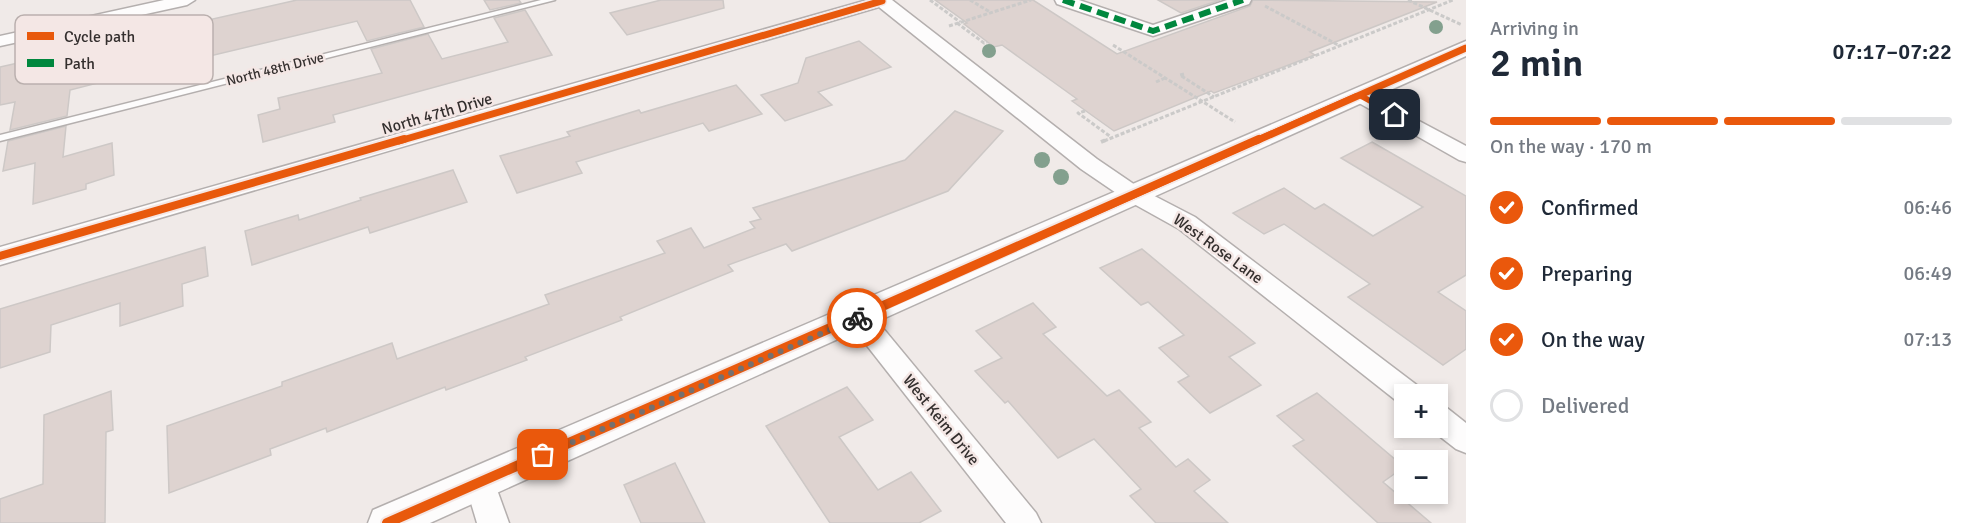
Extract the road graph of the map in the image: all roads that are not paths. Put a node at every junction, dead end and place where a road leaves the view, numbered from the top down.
1 (187, 0) edge
2 (551, 0) edge
3 (881, 0) edge
4 (1064, 0) edge
5 (1244, 0) edge
6 (119, 15) edge
7 (15, 38) edge
8 (0, 41) edge
9 (1466, 48) edge
10 (1359, 95) junction
11 (0, 138) edge
12 (1466, 154) edge
13 (1133, 194) junction
14 (0, 256) edge
15 (859, 317) junction
16 (1395, 384) edge
17 (1448, 426) edge
18 (1466, 440) edge
19 (480, 483) junction
20 (387, 523) edge
21 (493, 523) edge
22 (1025, 523) edge

1 - 6 street
2 - 11 lane, North 48th Drive
3 - 13 street, West Rose Lane
3 - 14 street, North 47th Drive
4 - 5 street
7 - 8 street
9 - 10 street
10 - 12 street
10 - 13 street
13 - 15 street
13 - 16 street, West Rose Lane
15 - 19 street
15 - 22 street, West Keim Drive
17 - 18 street
19 - 20 street
19 - 21 street

